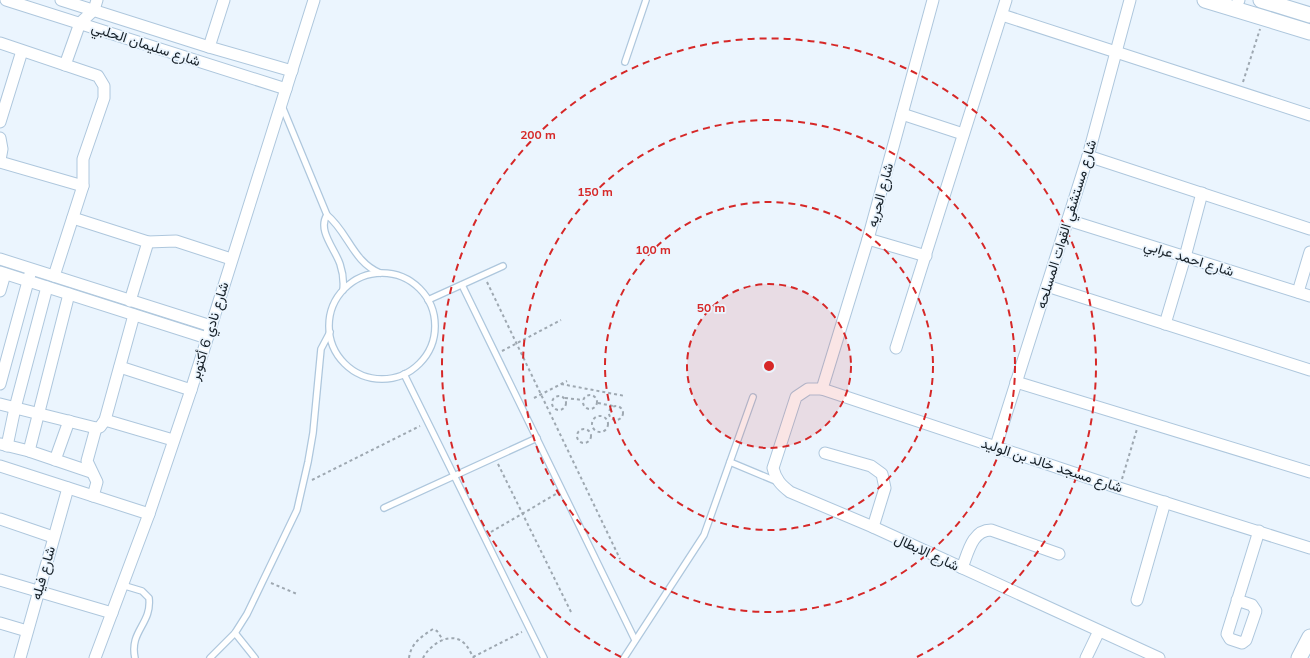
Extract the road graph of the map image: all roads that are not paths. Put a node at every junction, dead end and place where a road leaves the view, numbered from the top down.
1 (6, 0) edge
2 (61, 0) edge
3 (224, 0) edge
4 (314, 0) edge
5 (646, 0) edge
6 (933, 0) edge
7 (1006, 0) edge
8 (1130, 0) edge
9 (1261, 0) edge
10 (1209, 1) edge
11 (96, 5) edge
12 (1237, 5) edge
13 (1002, 15) junction
14 (1310, 15) edge
15 (80, 23) junction
16 (1310, 32) edge
17 (0, 44) edge
18 (209, 47) junction
19 (22, 51) junction
20 (1116, 52) junction
21 (625, 62) dead end
22 (65, 65) junction
23 (292, 71) junction
24 (286, 88) junction
25 (281, 104) junction
26 (902, 114) junction
27 (1310, 115) edge
28 (0, 122) edge
29 (963, 134) junction
30 (0, 138) edge
31 (1088, 156) junction
32 (0, 161) edge
33 (83, 186) junction
34 (1202, 193) junction
35 (327, 215) junction
36 (73, 218) junction
37 (1068, 220) junction
38 (1310, 228) edge
39 (868, 239) junction
40 (148, 242) junction
41 (1310, 252) edge
42 (926, 256) junction
43 (1185, 257) junction
44 (0, 259) edge
45 (231, 259) junction
46 (504, 266) dead end
47 (31, 269) junction
48 (2, 273) edge
49 (380, 273) junction
50 (54, 276) junction
51 (28, 281) junction
52 (462, 285) junction
53 (1047, 286) junction
54 (47, 287) junction
55 (344, 290) junction
56 (0, 292) edge
57 (1298, 292) junction
58 (69, 294) junction
59 (1310, 296) edge
60 (428, 300) junction
61 (130, 301) junction
62 (134, 315) junction
63 (1165, 324) junction
64 (211, 326) junction
65 (330, 332) junction
66 (207, 338) junction
67 (896, 348) dead end
68 (120, 367) junction
69 (1310, 370) edge
70 (404, 374) junction
71 (1016, 382) junction
72 (0, 384) edge
73 (822, 389) junction
74 (190, 390) junction
75 (753, 397) dead end
76 (0, 404) edge
77 (15, 408) junction
78 (38, 413) junction
79 (105, 420) junction
80 (69, 421) junction
81 (96, 428) junction
82 (537, 438) junction
83 (174, 440) junction
84 (4, 445) edge
85 (996, 446) junction
86 (29, 451) junction
87 (824, 453) dead end
88 (55, 460) junction
89 (730, 462) junction
90 (0, 466) edge
91 (91, 472) junction
92 (1310, 472) edge
93 (455, 476) junction
94 (778, 482) junction
95 (68, 488) junction
96 (93, 496) junction
97 (1165, 502) junction
98 (384, 508) dead end
99 (149, 514) junction
100 (0, 519) edge
101 (873, 527) junction
102 (1259, 531) junction
103 (54, 537) junction
104 (1310, 548) edge
105 (1059, 554) dead end
106 (962, 568) junction
107 (0, 580) edge
108 (122, 585) junction
109 (37, 591) junction
110 (1138, 600) dead end
111 (1237, 600) dead end
112 (112, 613) junction
113 (0, 623) edge
114 (27, 631) junction
115 (1099, 631) junction
116 (235, 633) junction
117 (1310, 637) edge
118 (635, 640) junction
119 (1147, 656) edge
120 (20, 658) edge
121 (95, 658) edge
122 (135, 658) edge
123 (210, 658) edge
124 (255, 658) edge
125 (544, 658) edge
126 (624, 658) edge
127 (1086, 658) edge
128 (1159, 658) edge
129 (1299, 658) edge

1 - 15 street, شارع سليمان الحلبي
2 - 11 street, شارع سليمان الحلبي
3 - 18 street
4 - 23 street, شارع نادي 6 أكتوبر
5 - 21 lane
6 - 26 street, شارع الحريه
7 - 13 street
8 - 20 street, شارع مستشفي القوات المسلحه
9 - 14 street
10 - 12 street
11 - 15 street
11 - 18 street, شارع سليمان الحلبي
12 - 16 street
13 - 20 street
13 - 29 street
15 - 22 street
15 - 24 street, شارع سليمان الحلبي
17 - 19 street
18 - 23 street, شارع سليمان الحلبي
19 - 22 street
19 - 28 street
20 - 27 street
20 - 31 street, شارع مستشفي القوات المسلحه
22 - 33 street
23 - 24 street, شارع نادي 6 أكتوبر
24 - 25 street, شارع نادي 6 أكتوبر
25 - 35 lane
25 - 45 street, شارع نادي 6 أكتوبر
26 - 29 street
26 - 39 street, شارع الحريه
29 - 42 street
30 - 32 street
31 - 34 street
31 - 37 street, شارع مستشفي القوات المسلحه
32 - 33 street
33 - 36 street
34 - 38 street
34 - 43 street
35 - 49 lane
35 - 55 lane
36 - 40 street
36 - 50 street
37 - 43 street, شارع احمد عرابي
37 - 53 street, شارع مستشفي القوات المسلحه
39 - 42 street
39 - 73 street, شارع الحريه
40 - 45 street
40 - 61 street
41 - 57 street
42 - 67 street
43 - 57 street, شارع احمد عرابي
43 - 63 street
44 - 47 street
45 - 64 street, شارع نادي 6 أكتوبر
46 - 52 lane
47 - 50 street
47 - 51 street
48 - 51 street
48 - 56 street
49 - 55 lane
49 - 60 lane
50 - 61 street
51 - 54 street
51 - 72 street
52 - 60 lane
52 - 82 lane
53 - 63 street
53 - 71 street, شارع مستشفي القوات المسلحه
54 - 58 street
54 - 77 street
55 - 65 lane
57 - 59 street, شارع احمد عرابي
58 - 62 street
58 - 78 street
60 - 70 lane
61 - 64 street
62 - 66 street
62 - 68 street
63 - 69 street
64 - 66 street, شارع نادي 6 أكتوبر
65 - 70 lane
65 - 116 lane
66 - 74 street, شارع نادي 6 أكتوبر
68 - 74 street
68 - 79 street
70 - 93 lane
71 - 85 street, شارع مستشفي القوات المسلحه
71 - 92 street
73 - 85 street, شارع مسجد خالد بن الوليد
73 - 94 street, شارع مسجد خالد بن الوليد
74 - 83 street, شارع نادي 6 أكتوبر
75 - 89 lane
76 - 77 street
77 - 78 street
77 - 84 street
78 - 80 street
78 - 86 street
79 - 81 street
79 - 83 street
80 - 81 street
80 - 88 street
81 - 91 street
82 - 93 lane
82 - 118 lane
83 - 99 street, شارع نادي 6 أكتوبر
84 - 86 street
85 - 97 street, شارع مسجد خالد بن الوليد
86 - 88 street
87 - 101 street
88 - 91 street
89 - 94 lane
89 - 118 lane
90 - 95 street
91 - 96 street
93 - 98 lane
93 - 125 lane
94 - 101 street, شارع الابطال
95 - 96 street
95 - 103 street, شارع فيله
96 - 99 street
97 - 102 street, شارع مسجد خالد بن الوليد
97 - 110 street
99 - 108 street, شارع نادي 6 أكتوبر
100 - 103 street
101 - 106 street, شارع الابطال
102 - 104 street, شارع مسجد خالد بن الوليد
102 - 111 street
103 - 109 street, شارع فيله
105 - 106 street
106 - 115 street, شارع الابطال
107 - 109 street
108 - 112 street, شارع نادي 6 أكتوبر
108 - 122 lane
109 - 112 street
109 - 114 street, شارع فيله
112 - 121 street, شارع نادي 6 أكتوبر
113 - 114 street
114 - 120 street, شارع فيله
115 - 119 street, شارع الابطال
115 - 127 street
116 - 123 lane
116 - 124 lane
117 - 129 street
118 - 126 lane
119 - 128 street, شارع الابطال

